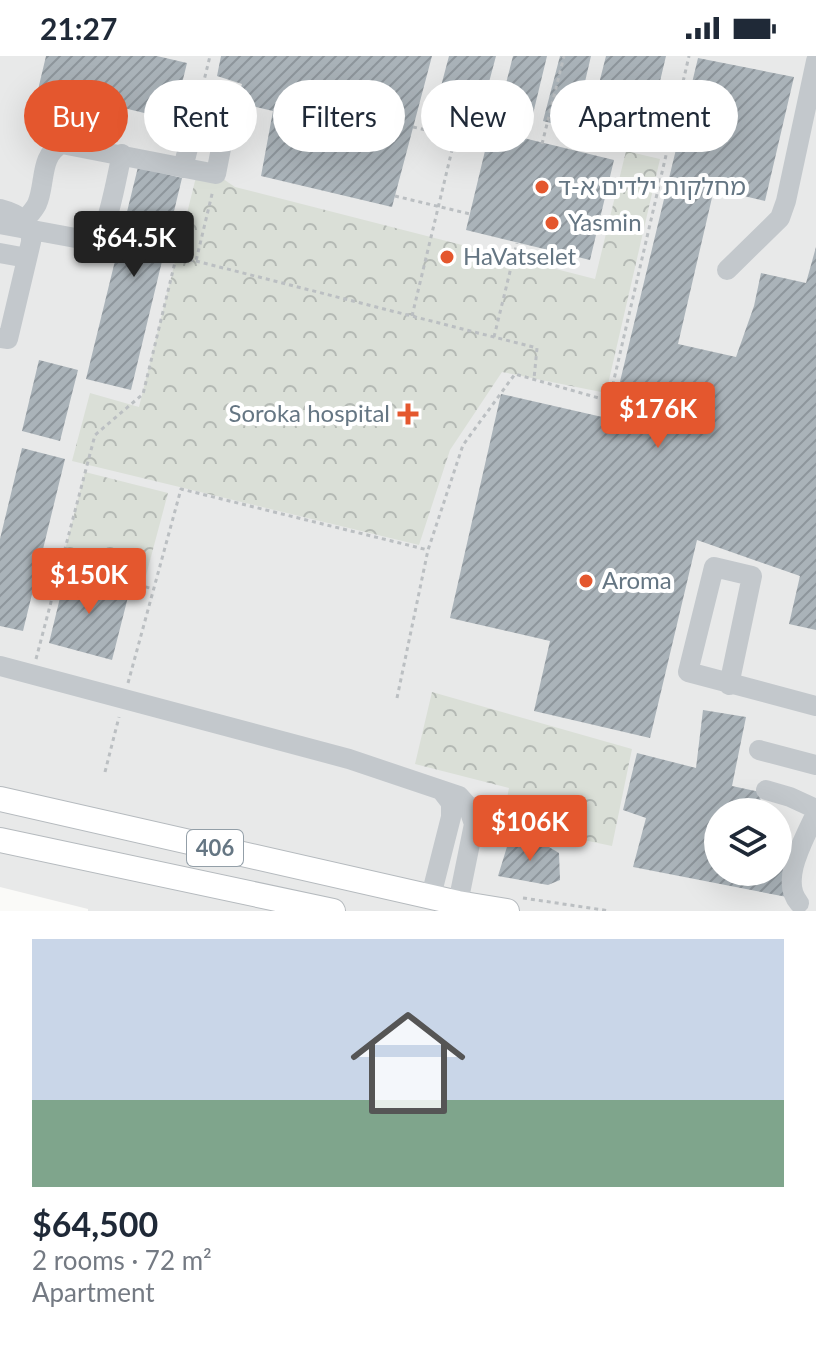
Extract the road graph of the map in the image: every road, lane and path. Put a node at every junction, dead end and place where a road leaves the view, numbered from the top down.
1 (210, 56) edge
2 (564, 56) edge
3 (689, 56) edge
4 (816, 61) edge
5 (204, 80) edge
6 (413, 127) dead end
7 (421, 129) edge
8 (542, 144) dead end
9 (187, 152) edge
10 (220, 152) edge
11 (452, 152) edge
12 (122, 154) junction
13 (183, 168) junction
14 (216, 174) junction
15 (395, 196) dead end
16 (439, 206) junction
17 (0, 209) edge
18 (470, 214) dead end
19 (0, 224) edge
20 (28, 225) junction
21 (517, 243) dead end
22 (0, 253) edge
23 (27, 258) junction
24 (196, 261) junction
25 (727, 270) dead end
26 (412, 316) junction
27 (494, 337) junction
28 (0, 338) edge
29 (534, 379) junction
30 (428, 550) junction
31 (60, 566) junction
32 (154, 589) junction
33 (0, 666) edge
34 (32, 674) junction
35 (729, 685) junction
36 (397, 698) dead end
37 (124, 699) junction
38 (816, 706) edge
39 (759, 750) dead end
40 (816, 765) edge
41 (105, 772) dead end
42 (441, 790) junction
43 (766, 790) dead end
44 (0, 799) edge
45 (816, 811) edge
46 (0, 840) edge
47 (799, 903) dead end
48 (430, 904) edge
49 (511, 904) edge
50 (457, 907) edge
51 (333, 911) edge
52 (610, 911) edge

1 - 5 path
2 - 8 path
3 - 29 path
4 - 25 lane
6 - 7 path
9 - 13 lane
10 - 14 lane
11 - 16 path
12 - 13 lane
12 - 20 lane
12 - 20 lane
13 - 14 lane
14 - 24 path
15 - 16 path
16 - 18 path
16 - 26 path
17 - 20 lane
19 - 20 lane
20 - 23 lane
21 - 27 path
22 - 23 lane
23 - 28 lane
24 - 26 path
24 - 31 path
26 - 27 path
27 - 29 path
29 - 30 path
30 - 32 path
30 - 36 path
31 - 32 path
31 - 34 path
32 - 37 path
33 - 34 lane
34 - 37 lane
35 - 35 lane
35 - 38 lane
37 - 41 path
37 - 42 lane
39 - 40 lane
42 - 48 lane
42 - 50 lane
43 - 45 lane
44 - 48 main road, 406
45 - 47 lane
46 - 51 main road, 406
48 - 50 main road, 406
49 - 50 main road, 406
49 - 52 path

